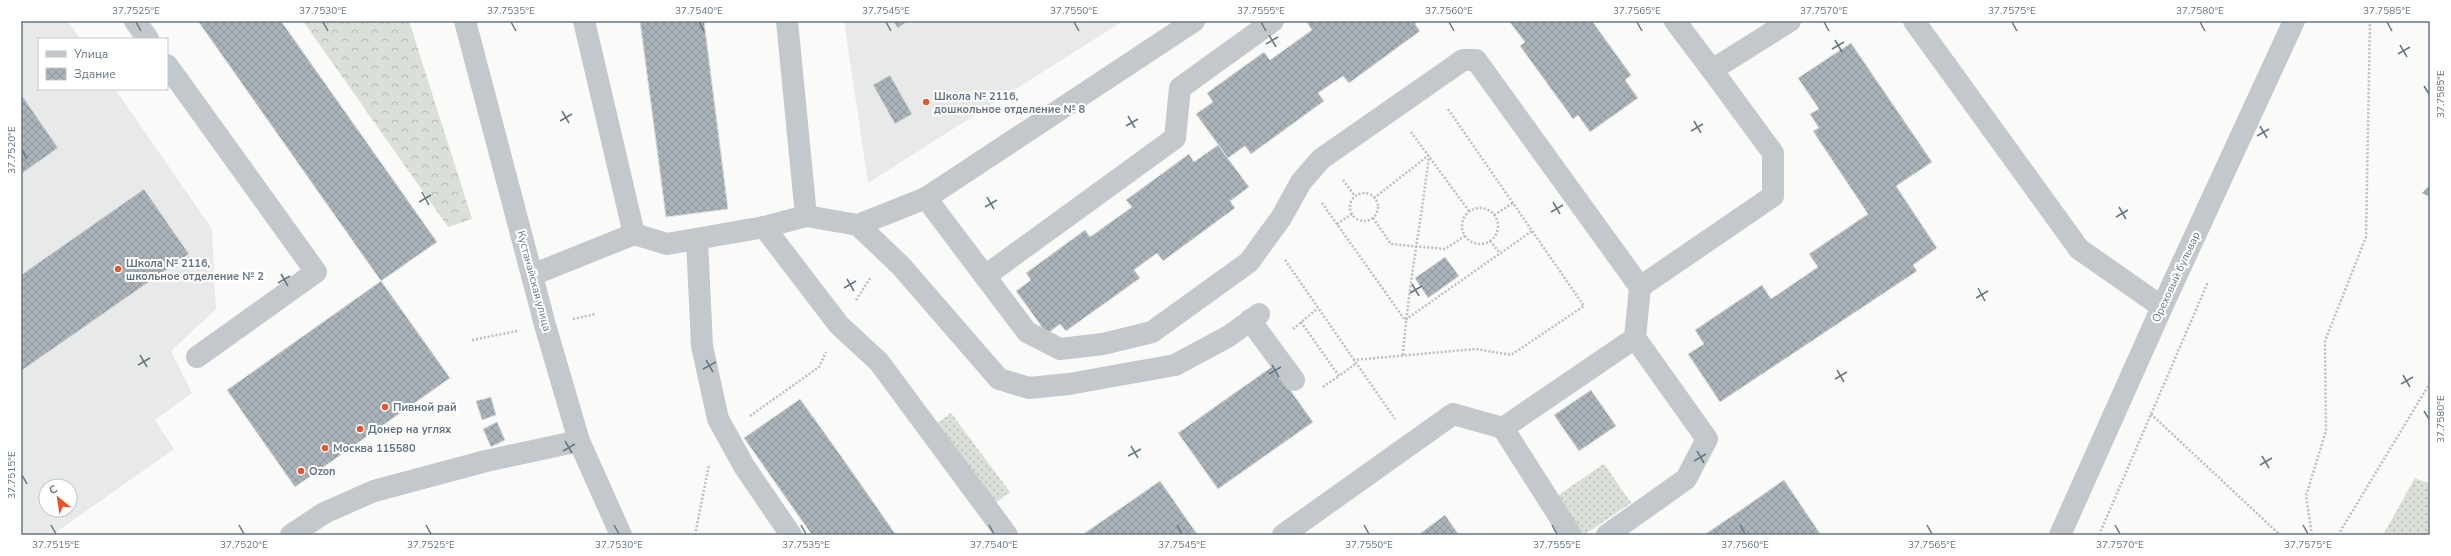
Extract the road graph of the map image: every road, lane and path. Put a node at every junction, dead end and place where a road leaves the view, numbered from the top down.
1 (135, 21) edge
2 (465, 21) edge
3 (584, 21) edge
4 (787, 21) edge
5 (1194, 21) edge
6 (1272, 21) edge
7 (1675, 21) edge
8 (1790, 21) edge
9 (1914, 21) edge
10 (2294, 21) edge
11 (2370, 21) edge
12 (147, 38) edge
13 (168, 67) edge
14 (1712, 70) junction
15 (1442, 112) dead end
16 (1418, 128) dead end
17 (1412, 131) junction
18 (1406, 136) dead end
19 (1429, 155) junction
20 (1349, 175) dead end
21 (1343, 179) junction
22 (1337, 184) dead end
23 (1318, 196) dead end
24 (1355, 196) junction
25 (926, 198) junction
26 (1374, 198) junction
27 (1513, 202) junction
28 (1469, 211) junction
29 (1352, 214) junction
30 (1494, 215) junction
31 (806, 216) junction
32 (1373, 218) junction
33 (858, 224) junction
34 (1337, 224) junction
35 (764, 226) junction
36 (1532, 231) junction
37 (634, 234) junction
38 (1465, 236) junction
39 (697, 240) junction
40 (1490, 241) junction
41 (1418, 247) junction
42 (888, 253) junction
43 (1500, 253) junction
44 (1282, 255) dead end
45 (532, 275) junction
46 (985, 276) junction
47 (1640, 287) junction
48 (2162, 307) junction
49 (1405, 320) junction
50 (1300, 322) dead end
51 (839, 326) junction
52 (1635, 338) junction
53 (1403, 356) junction
54 (197, 357) dead end
55 (1353, 360) junction
56 (1356, 364) junction
57 (1294, 380) dead end
58 (2430, 383) edge
59 (2151, 414) dead end
60 (718, 419) junction
61 (1502, 428) junction
62 (579, 441) junction
63 (1412, 443) junction
64 (291, 535) edge
65 (622, 535) edge
66 (696, 535) edge
67 (791, 535) edge
68 (1007, 535) edge
69 (1283, 535) edge
70 (1572, 535) edge
71 (1607, 535) edge
72 (2060, 535) edge
73 (2280, 535) edge
74 (2312, 535) edge
75 (2338, 535) edge

1 - 12 street
2 - 45 street, Кустанайская улица
3 - 37 street
4 - 31 street
5 - 25 street
6 - 46 street
7 - 14 street
8 - 14 street
9 - 48 street
10 - 48 street, Ореховый бульвар
11 - 74 path
13 - 54 street
14 - 47 street
15 - 27 path
16 - 17 path
17 - 18 path
17 - 19 path
19 - 26 path
19 - 28 path
19 - 41 path
20 - 21 path
21 - 22 path
21 - 24 path
23 - 34 path
24 - 26 path
24 - 29 path
25 - 33 street
25 - 46 street
26 - 32 path
27 - 30 path
27 - 36 path
28 - 30 path
28 - 38 path
29 - 32 path
29 - 34 path
30 - 40 path
31 - 33 street
31 - 35 street
32 - 41 path
33 - 42 street
34 - 49 path
35 - 39 street
35 - 51 street
36 - 43 path
36 - 53 path
37 - 39 street
37 - 45 street
38 - 40 path
38 - 41 path
39 - 60 street
40 - 43 path
41 - 49 path
42 - 51 path
42 - 57 street
43 - 49 path
44 - 55 path
45 - 62 street, Кустанайская улица
46 - 47 street
47 - 52 street
48 - 72 street, Ореховый бульвар
49 - 53 path
50 - 56 path
51 - 60 path
51 - 68 street
52 - 61 street
52 - 71 street
53 - 55 path
55 - 56 path
56 - 63 path
58 - 75 path
59 - 73 path
60 - 66 path
60 - 67 street
61 - 63 street
61 - 70 street
62 - 64 street
62 - 65 street, Кустанайская улица
63 - 69 street

